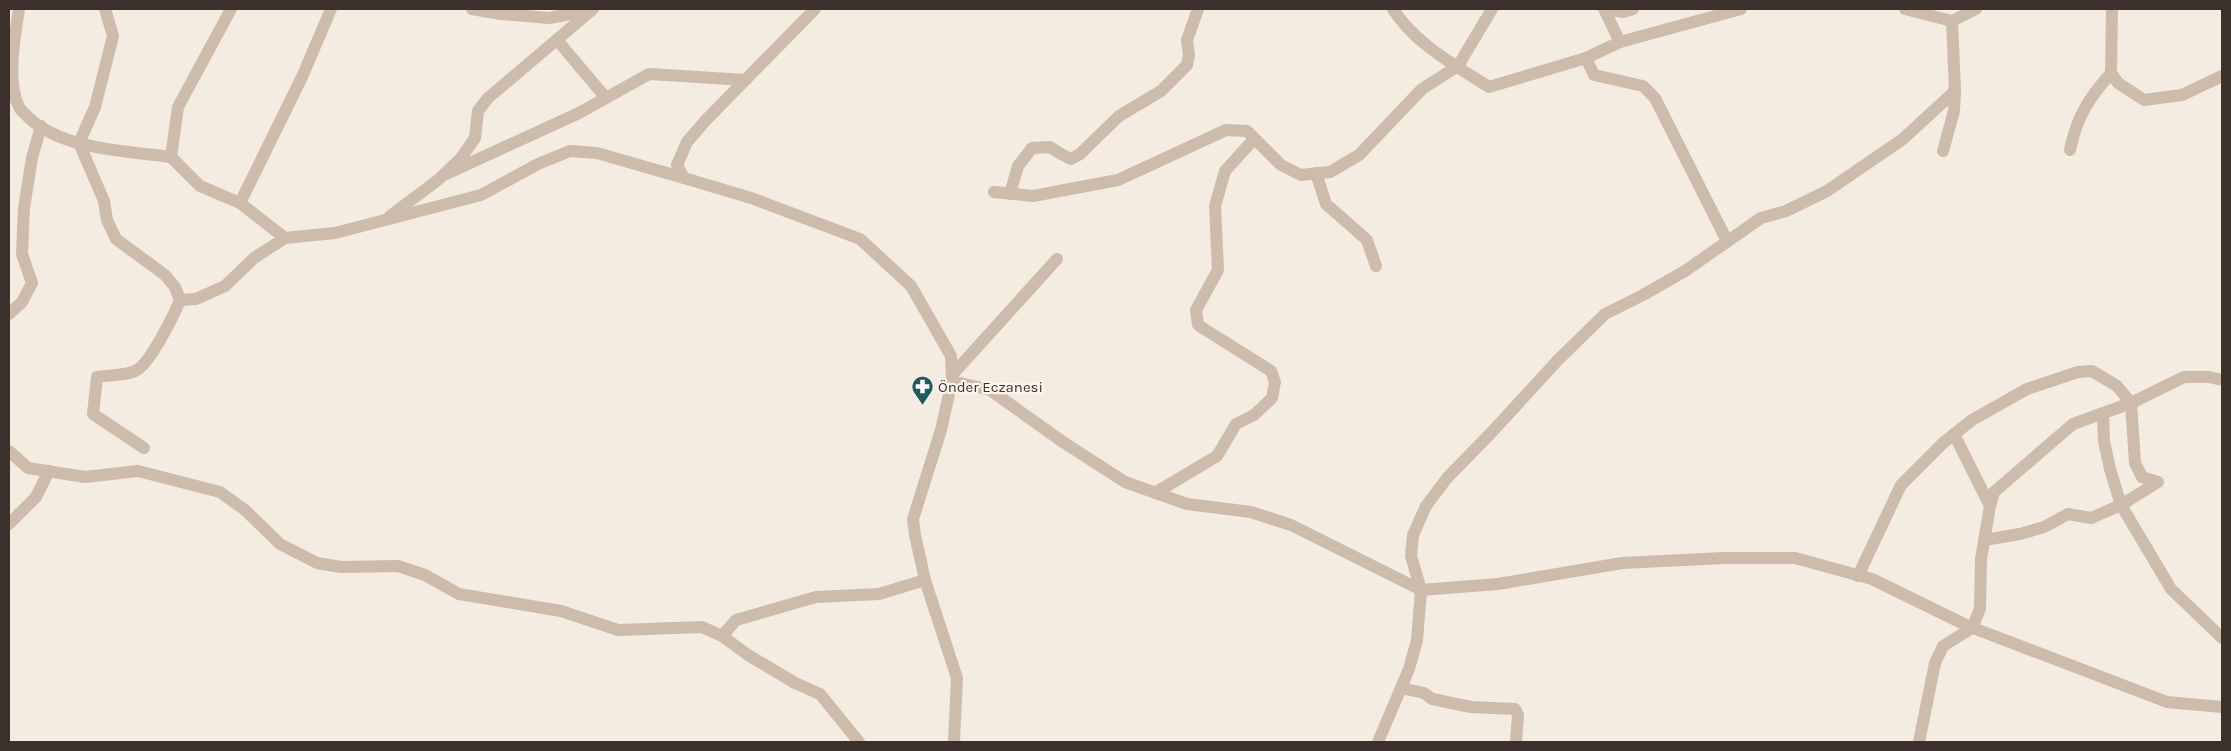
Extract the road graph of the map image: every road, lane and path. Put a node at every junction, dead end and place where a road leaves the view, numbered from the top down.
1 (18, 9) edge
2 (106, 9) edge
3 (231, 9) edge
4 (331, 9) edge
5 (472, 9) edge
6 (594, 9) edge
7 (815, 9) edge
8 (1198, 9) edge
9 (1393, 9) edge
10 (1492, 9) edge
11 (1605, 9) edge
12 (1633, 9) edge
13 (1741, 9) edge
14 (1905, 9) edge
15 (1976, 9) edge
16 (2112, 9) edge
17 (502, 12) edge
18 (9, 17) edge
19 (1952, 21) junction
20 (557, 40) junction
21 (1620, 42) junction
22 (1586, 58) junction
23 (1458, 66) junction
24 (2111, 73) junction
25 (2222, 76) edge
26 (745, 80) junction
27 (1955, 90) junction
28 (606, 98) junction
29 (40, 126) junction
30 (1254, 139) junction
31 (79, 142) junction
32 (2070, 150) dead end
33 (1943, 151) dead end
34 (171, 157) junction
35 (446, 174) junction
36 (1316, 174) junction
37 (684, 178) junction
38 (994, 192) dead end
39 (1010, 194) junction
40 (240, 203) junction
41 (384, 220) junction
42 (285, 238) junction
43 (1727, 242) junction
44 (1057, 259) dead end
45 (1376, 266) dead end
46 (180, 300) junction
47 (9, 314) edge
48 (952, 378) junction
49 (2222, 380) edge
50 (2131, 403) junction
51 (2102, 413) junction
52 (1954, 434) junction
53 (144, 448) dead end
54 (9, 452) edge
55 (49, 471) junction
56 (1155, 493) junction
57 (2121, 505) junction
58 (1990, 506) junction
59 (9, 524) edge
60 (1984, 540) junction
61 (1858, 576) junction
62 (925, 580) junction
63 (1421, 590) junction
64 (1972, 628) junction
65 (722, 636) junction
66 (2222, 638) edge
67 (1401, 688) junction
68 (2222, 707) edge
69 (860, 742) edge
70 (954, 742) edge
71 (1378, 742) edge
72 (1516, 742) edge
73 (1919, 742) edge

1 - 18 street
1 - 29 street
2 - 31 street
3 - 34 street
4 - 40 street
5 - 17 street
6 - 17 street
6 - 20 street
7 - 26 street
8 - 39 street
9 - 23 street
10 - 23 street
11 - 12 street
11 - 21 street
13 - 21 street
14 - 19 street
15 - 19 street
16 - 24 street
19 - 27 street
20 - 28 street
20 - 35 street
21 - 22 street
22 - 23 street
22 - 43 street
23 - 36 street
24 - 25 street
24 - 32 street
26 - 28 street
26 - 37 street
27 - 33 street
27 - 43 street
28 - 35 street
29 - 31 street
29 - 47 street
30 - 36 street
30 - 39 street
30 - 56 street
31 - 34 street
31 - 46 street
34 - 40 street
35 - 41 street
36 - 45 street
37 - 41 street
37 - 48 street
38 - 39 street
40 - 42 street
41 - 42 street
42 - 46 street
43 - 63 street
44 - 48 street
46 - 53 street
48 - 56 street
48 - 62 street
49 - 50 street
50 - 51 street
50 - 52 street
50 - 57 street
51 - 57 street
51 - 58 street
52 - 58 street
52 - 61 street
54 - 55 street
55 - 59 street
55 - 65 street
56 - 63 street
57 - 60 street
57 - 66 street
58 - 60 street
60 - 64 street
61 - 63 street
61 - 64 street
62 - 65 street
62 - 70 street
63 - 67 street
64 - 68 street
64 - 73 street
65 - 69 street
67 - 71 street
67 - 72 street

